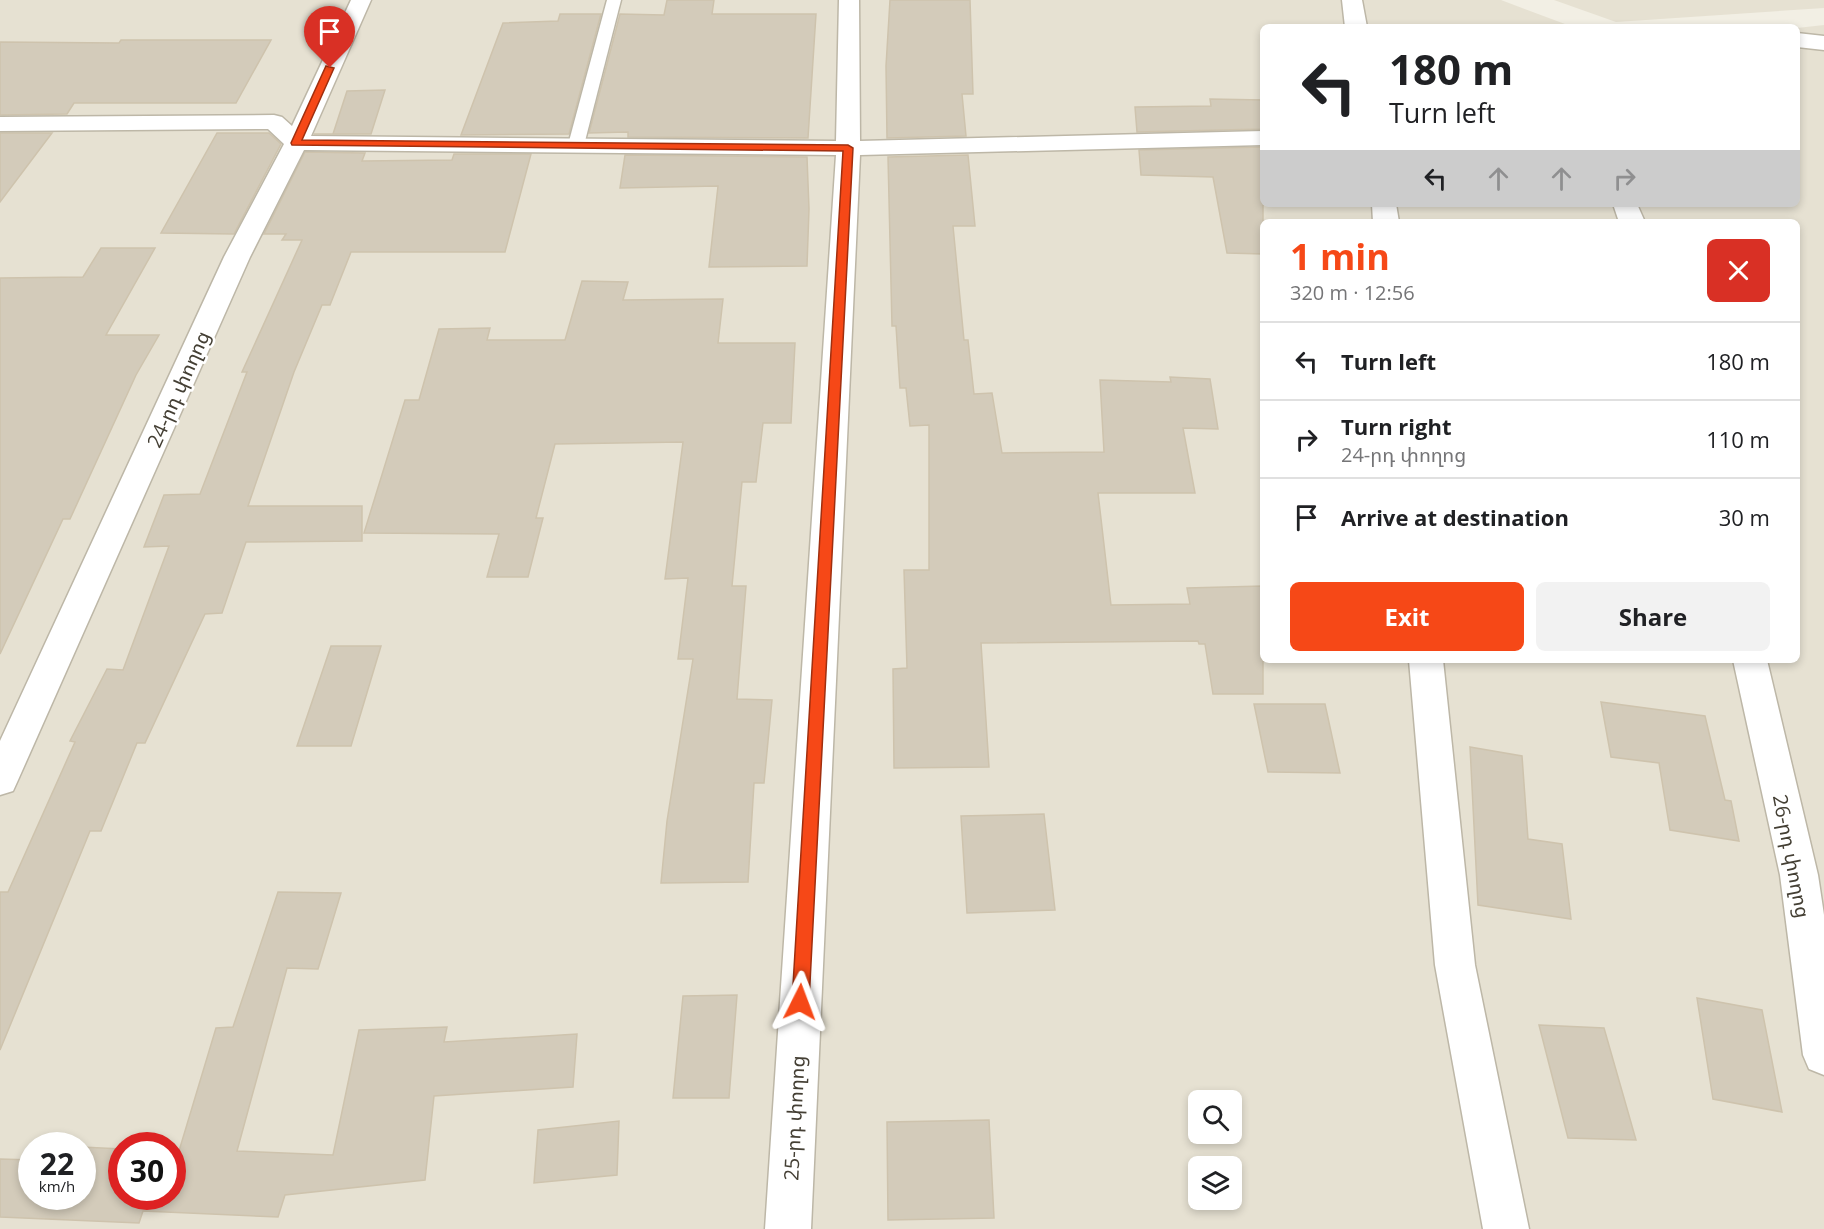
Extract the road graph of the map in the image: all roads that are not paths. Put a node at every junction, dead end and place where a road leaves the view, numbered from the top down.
1 (361, 0) edge
2 (614, 0) edge
3 (849, 0) edge
4 (1352, 0) edge
5 (1356, 24) edge
6 (1800, 40) edge
7 (1824, 43) edge
8 (0, 124) edge
9 (1260, 138) edge
10 (296, 143) junction
11 (576, 145) junction
12 (848, 148) junction
13 (1426, 663) edge
14 (1751, 663) edge
15 (0, 780) edge
16 (1824, 1055) edge
17 (788, 1229) edge
18 (1506, 1229) edge

1 - 10 street, 24-րդ փողոց
2 - 11 lane
3 - 12 street, 25-րդ փողոց
4 - 5 street
6 - 7 street
8 - 10 street
9 - 12 street
10 - 11 street
10 - 15 street, 24-րդ փողոց
11 - 12 street
12 - 17 street, 25-րդ փողոց
13 - 18 street
14 - 16 street, 26-րդ փողոց

